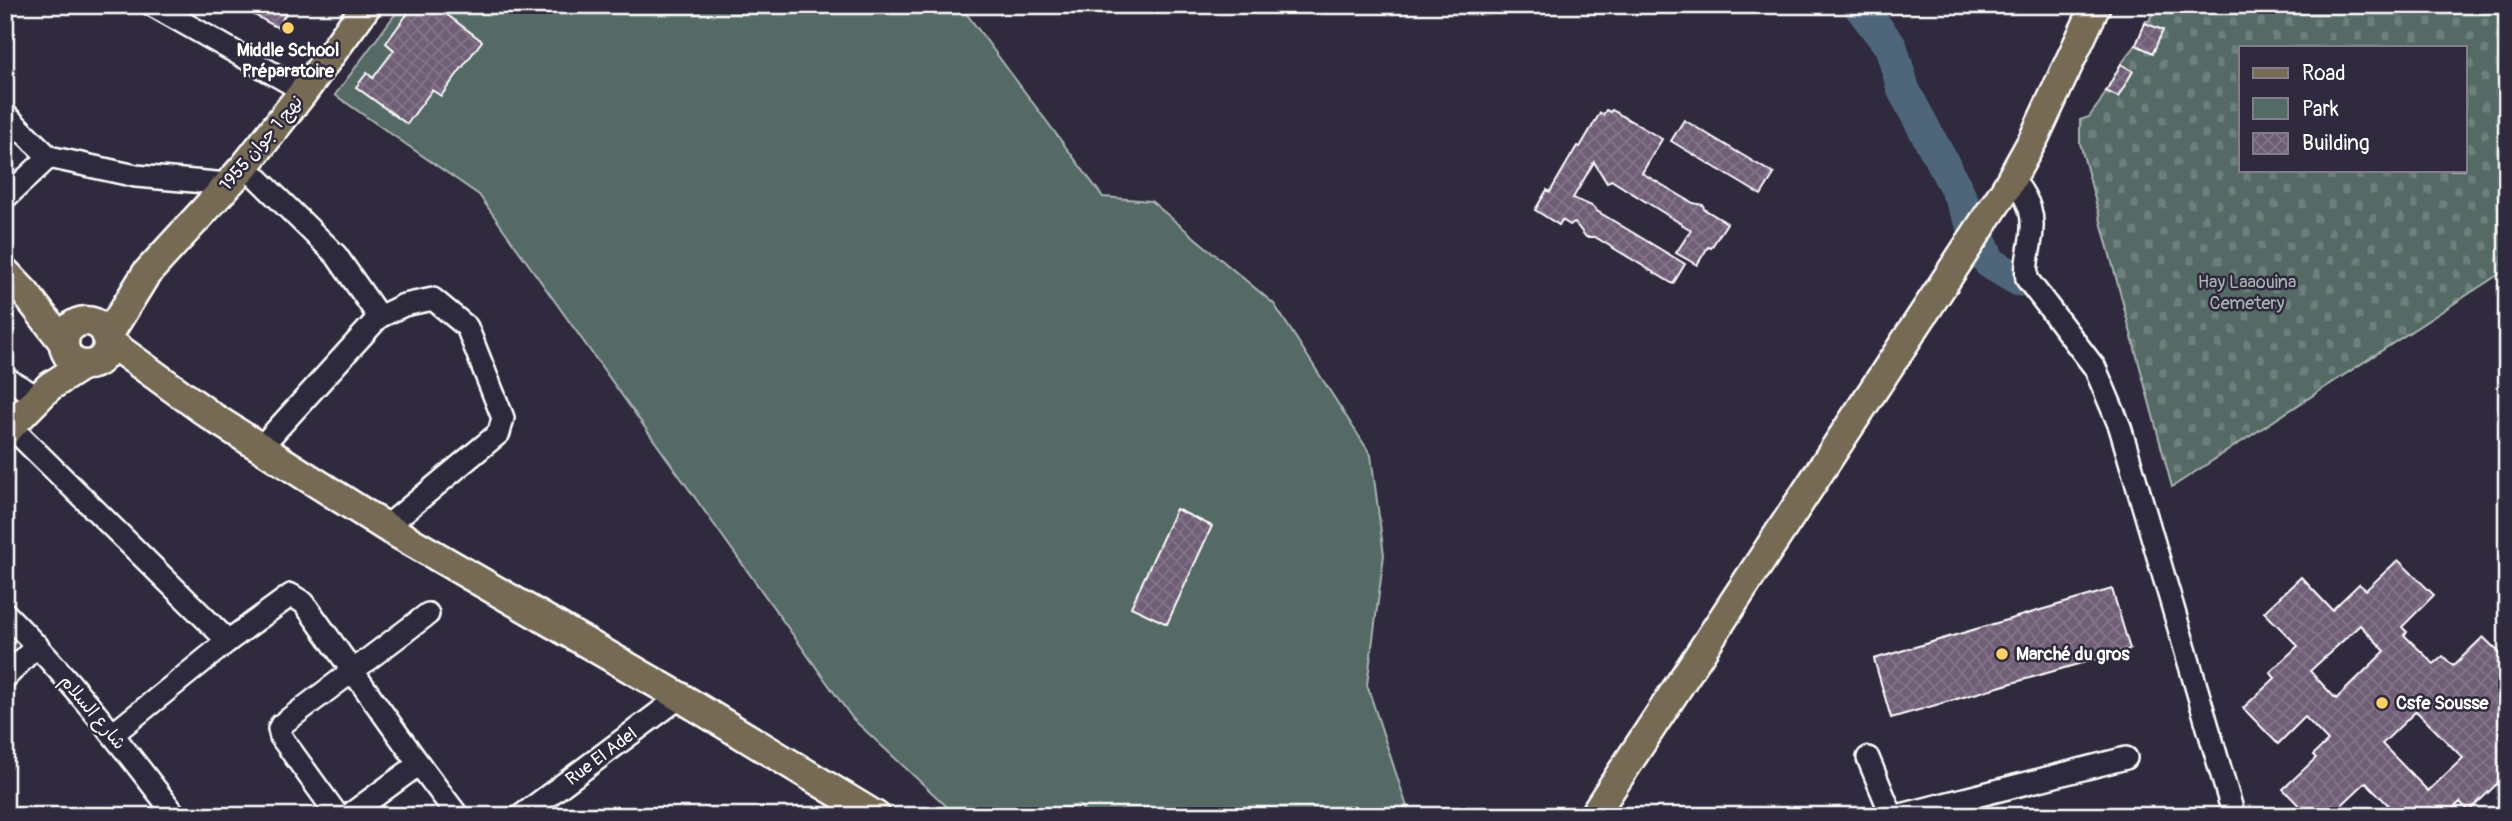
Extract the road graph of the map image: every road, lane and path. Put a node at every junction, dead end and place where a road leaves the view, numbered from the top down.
1 (152, 5) edge
2 (367, 5) edge
3 (2096, 5) edge
4 (304, 91) junction
5 (5, 114) edge
6 (49, 157) junction
7 (236, 175) junction
8 (2008, 184) junction
9 (5, 198) edge
10 (5, 272) edge
11 (379, 317) junction
12 (85, 343) junction
13 (5, 377) edge
14 (31, 393) junction
15 (10, 426) edge
16 (260, 448) junction
17 (387, 527) junction
18 (5, 613) edge
19 (428, 614) dead end
20 (228, 641) junction
21 (37, 645) junction
22 (352, 670) junction
23 (5, 678) edge
24 (680, 697) junction
25 (113, 734) junction
26 (1868, 758) dead end
27 (2126, 758) dead end
28 (419, 764) junction
29 (176, 816) edge
30 (338, 816) edge
31 (348, 816) edge
32 (458, 816) edge
33 (521, 816) edge
34 (876, 816) edge
35 (1593, 816) edge
36 (1895, 816) edge
37 (2234, 816) edge

1 - 4 street
2 - 4 main road, نهج 1 جوان 1955
3 - 8 main road
4 - 7 main road, نهج 1 جوان 1955
5 - 6 street
6 - 7 street
6 - 9 street
7 - 11 street
7 - 12 main road, نهج 1 جوان 1955
8 - 35 main road
8 - 37 street
10 - 12 main road
11 - 16 street
11 - 17 street
12 - 14 main road, نهج 1 جوان 1955
12 - 15 main road, نهج 1 جوان 1955
12 - 16 main road
13 - 14 street
14 - 15 main road, نهج 1 جوان 1955
15 - 20 street
16 - 17 main road
17 - 24 main road
18 - 21 street, شارع السلام
19 - 22 street
20 - 22 street
20 - 25 street
21 - 23 street
21 - 25 street, شارع السلام
22 - 28 street
22 - 30 street
24 - 33 street, Rue El Adel
24 - 34 main road
25 - 29 street, شارع السلام
26 - 36 street
27 - 36 street
28 - 31 street
28 - 32 street

